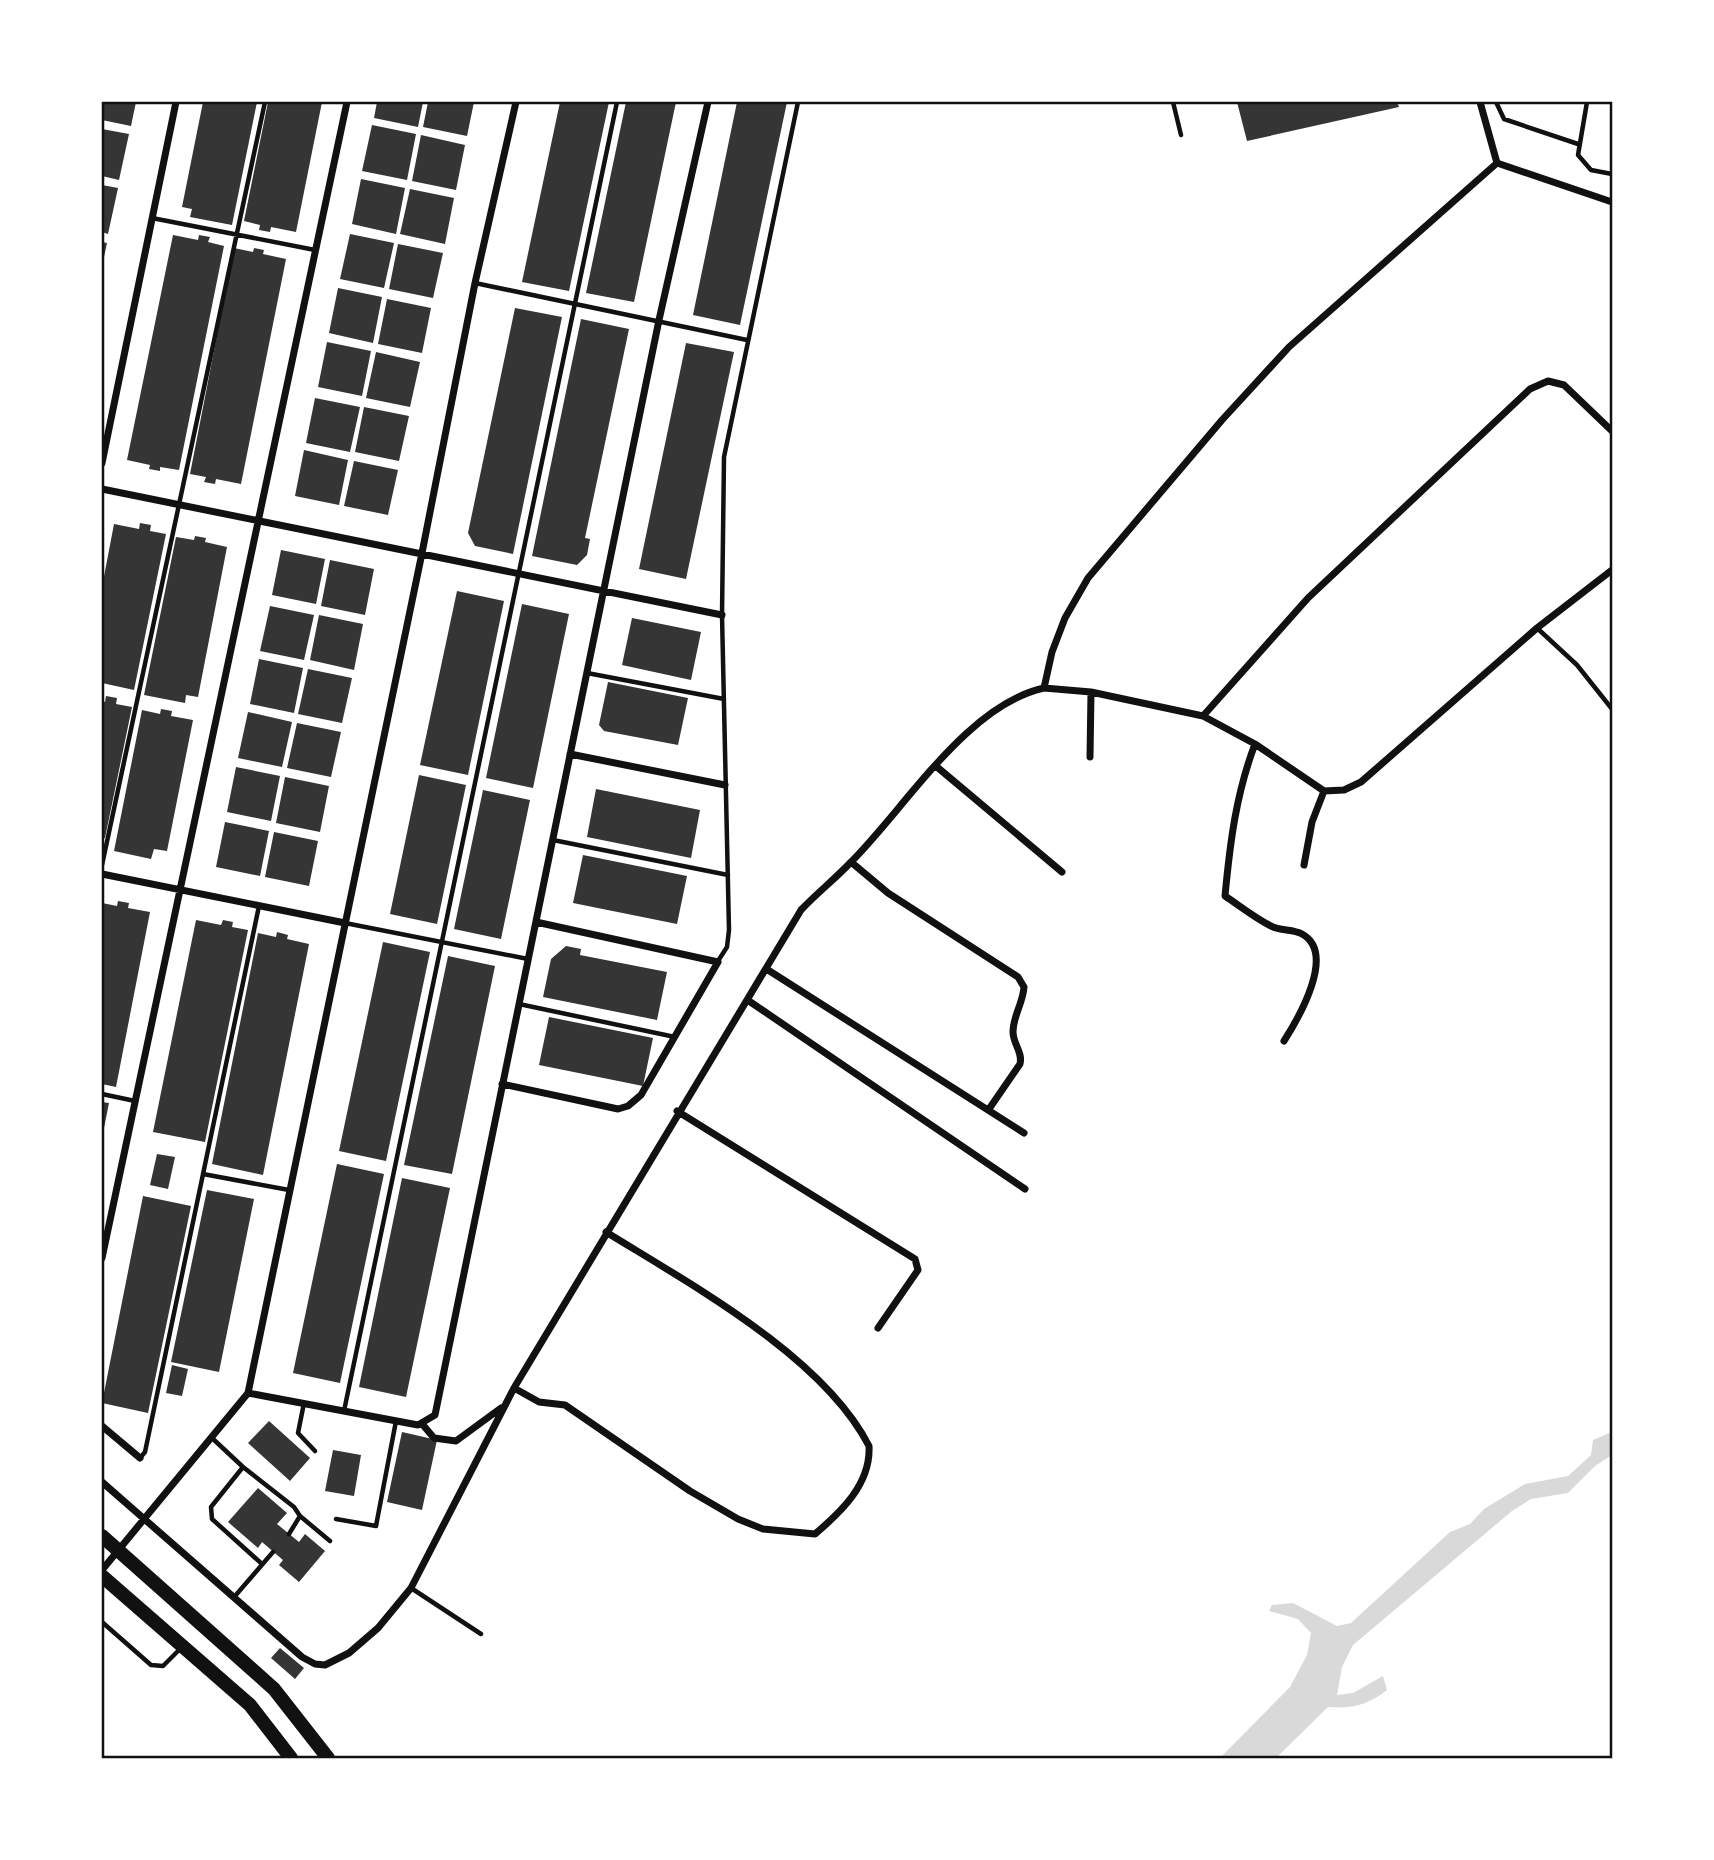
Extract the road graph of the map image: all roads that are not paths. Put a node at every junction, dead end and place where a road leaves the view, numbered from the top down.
1 (176, 102) edge
2 (265, 102) edge
3 (347, 102) edge
4 (516, 102) edge
5 (617, 102) edge
6 (708, 102) edge
7 (798, 102) edge
8 (1173, 102) edge
9 (1480, 102) edge
10 (1496, 102) edge
11 (1587, 102) edge
12 (1181, 135) dead end
13 (1578, 144) junction
14 (1497, 163) junction
15 (1612, 174) edge
16 (1612, 202) edge
17 (152, 218) junction
18 (237, 235) junction
19 (316, 251) junction
20 (475, 283) junction
21 (575, 303) junction
22 (659, 320) junction
23 (747, 340) junction
24 (1612, 432) edge
25 (102, 463) edge
26 (102, 489) edge
27 (178, 505) junction
28 (257, 521) junction
29 (422, 554) junction
30 (1612, 570) edge
31 (516, 573) junction
32 (604, 590) junction
33 (722, 615) junction
34 (1537, 628) junction
35 (587, 673) junction
36 (1044, 688) junction
37 (1091, 692) junction
38 (723, 699) junction
39 (1612, 709) edge
40 (1203, 716) junction
41 (1255, 744) junction
42 (570, 754) junction
43 (1090, 757) dead end
44 (937, 767) junction
45 (725, 785) junction
46 (1324, 791) junction
47 (553, 839) junction
48 (851, 862) junction
49 (102, 865) edge
50 (1304, 865) dead end
51 (1062, 872) dead end
52 (102, 874) edge
53 (728, 875) junction
54 (182, 890) junction
55 (259, 906) junction
56 (536, 922) junction
57 (345, 923) junction
58 (441, 942) junction
59 (528, 959) junction
60 (718, 962) junction
61 (768, 970) junction
62 (749, 1000) junction
63 (518, 1004) junction
64 (676, 1037) junction
65 (1284, 1041) dead end
66 (502, 1084) junction
67 (102, 1094) edge
68 (136, 1101) junction
69 (989, 1109) junction
70 (677, 1111) junction
71 (1024, 1133) dead end
72 (203, 1174) junction
73 (1025, 1189) dead end
74 (290, 1191) junction
75 (606, 1232) junction
76 (102, 1258) edge
77 (878, 1328) dead end
78 (514, 1388) junction
79 (248, 1393) junction
80 (304, 1402) junction
81 (504, 1405) junction
82 (344, 1412) junction
83 (396, 1422) junction
84 (422, 1425) junction
85 (102, 1426) edge
86 (212, 1438) junction
87 (316, 1451) dead end
88 (141, 1458) joint
89 (243, 1467) junction
90 (102, 1482) edge
91 (300, 1516) junction
92 (144, 1518) junction
93 (335, 1519) dead end
94 (289, 1534) dead end
95 (102, 1536) edge
96 (330, 1541) dead end
97 (118, 1550) junction
98 (273, 1552) dead end
99 (262, 1564) junction
100 (102, 1570) edge
101 (102, 1576) edge
102 (411, 1588) junction
103 (235, 1596) junction
104 (102, 1622) edge
105 (481, 1634) dead end
106 (183, 1646) junction
107 (291, 1759) edge
108 (328, 1759) edge

1 - 17 street
2 - 18 lane
3 - 19 street
4 - 20 street
5 - 21 lane
6 - 22 street
7 - 23 lane
8 - 12 lane
9 - 14 street
10 - 13 lane
11 - 13 lane
13 - 15 lane
14 - 16 street
14 - 36 street
17 - 18 lane
17 - 25 street
18 - 19 lane
18 - 27 lane
19 - 28 street
20 - 21 lane
20 - 29 street
21 - 22 lane
21 - 31 lane
22 - 23 lane
22 - 32 street
23 - 33 lane
24 - 40 street
26 - 27 street
27 - 28 street
27 - 49 lane
28 - 29 street
28 - 54 street
29 - 31 street
29 - 57 street
30 - 34 street
31 - 32 street
31 - 58 lane
32 - 33 street
32 - 35 street
33 - 38 lane
34 - 39 lane
34 - 46 street
35 - 38 lane
35 - 42 street
36 - 37 street
36 - 44 street
37 - 40 street
37 - 43 street
38 - 45 lane
40 - 41 street
41 - 46 street
41 - 65 street
42 - 45 street
42 - 47 street
44 - 48 street
44 - 51 street
45 - 53 lane
46 - 50 street
47 - 53 lane
47 - 56 street
48 - 61 street
48 - 69 street
52 - 54 street
53 - 60 lane
54 - 55 street
54 - 68 street
55 - 57 street
55 - 72 lane
56 - 59 street
56 - 60 street
57 - 58 lane
57 - 74 street
58 - 59 lane
58 - 82 lane
59 - 63 street
60 - 64 street
61 - 62 street
61 - 69 street
62 - 70 street
62 - 73 street
63 - 64 lane
63 - 66 street
64 - 66 street
66 - 84 street
67 - 68 lane
68 - 76 street
69 - 71 street
70 - 75 street
70 - 77 street
72 - 74 lane
72 - 88 lane
74 - 79 street
75 - 78 street
75 - 78 street
78 - 81 street
79 - 80 street
79 - 86 street
80 - 82 street
80 - 87 lane
81 - 84 street
81 - 102 street
82 - 83 street
83 - 84 street
83 - 93 lane
85 - 88 street
86 - 89 lane
86 - 92 street
89 - 91 lane
89 - 99 lane
90 - 92 street
91 - 94 lane
91 - 96 lane
92 - 97 street
92 - 103 street
95 - 97 main road
97 - 100 street
97 - 108 main road
98 - 99 lane
99 - 103 lane
101 - 106 main road
102 - 103 street
102 - 105 lane
104 - 106 lane
106 - 107 main road

